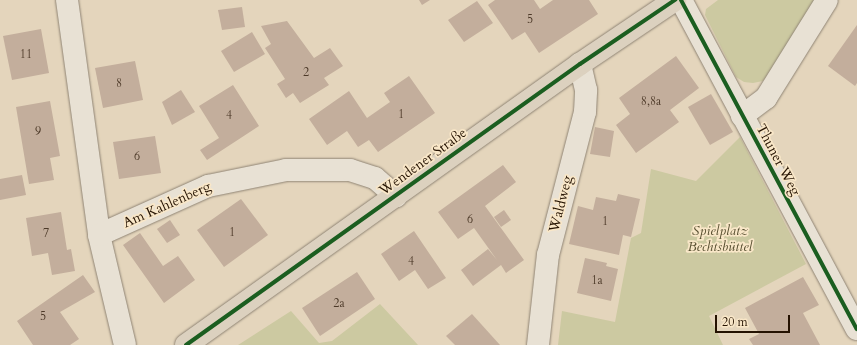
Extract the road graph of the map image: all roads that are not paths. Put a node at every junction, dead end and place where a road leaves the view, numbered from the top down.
1 (66, 0) edge
2 (675, 0) edge
3 (681, 0) edge
4 (827, 0) edge
5 (580, 64) junction
6 (742, 116) junction
7 (396, 196) junction
8 (99, 235) junction
9 (857, 329) edge
10 (125, 345) edge
11 (186, 345) edge
12 (538, 345) edge

1 - 8 street
2 - 5 main road, Wendener Straße
3 - 6 street, Thuner Weg
4 - 6 street
5 - 7 main road, Wendener Straße
5 - 12 street, Waldweg
6 - 9 street, Thuner Weg
7 - 8 street, Am Kahlenberg
7 - 11 main road, Wendener Straße
8 - 10 street

